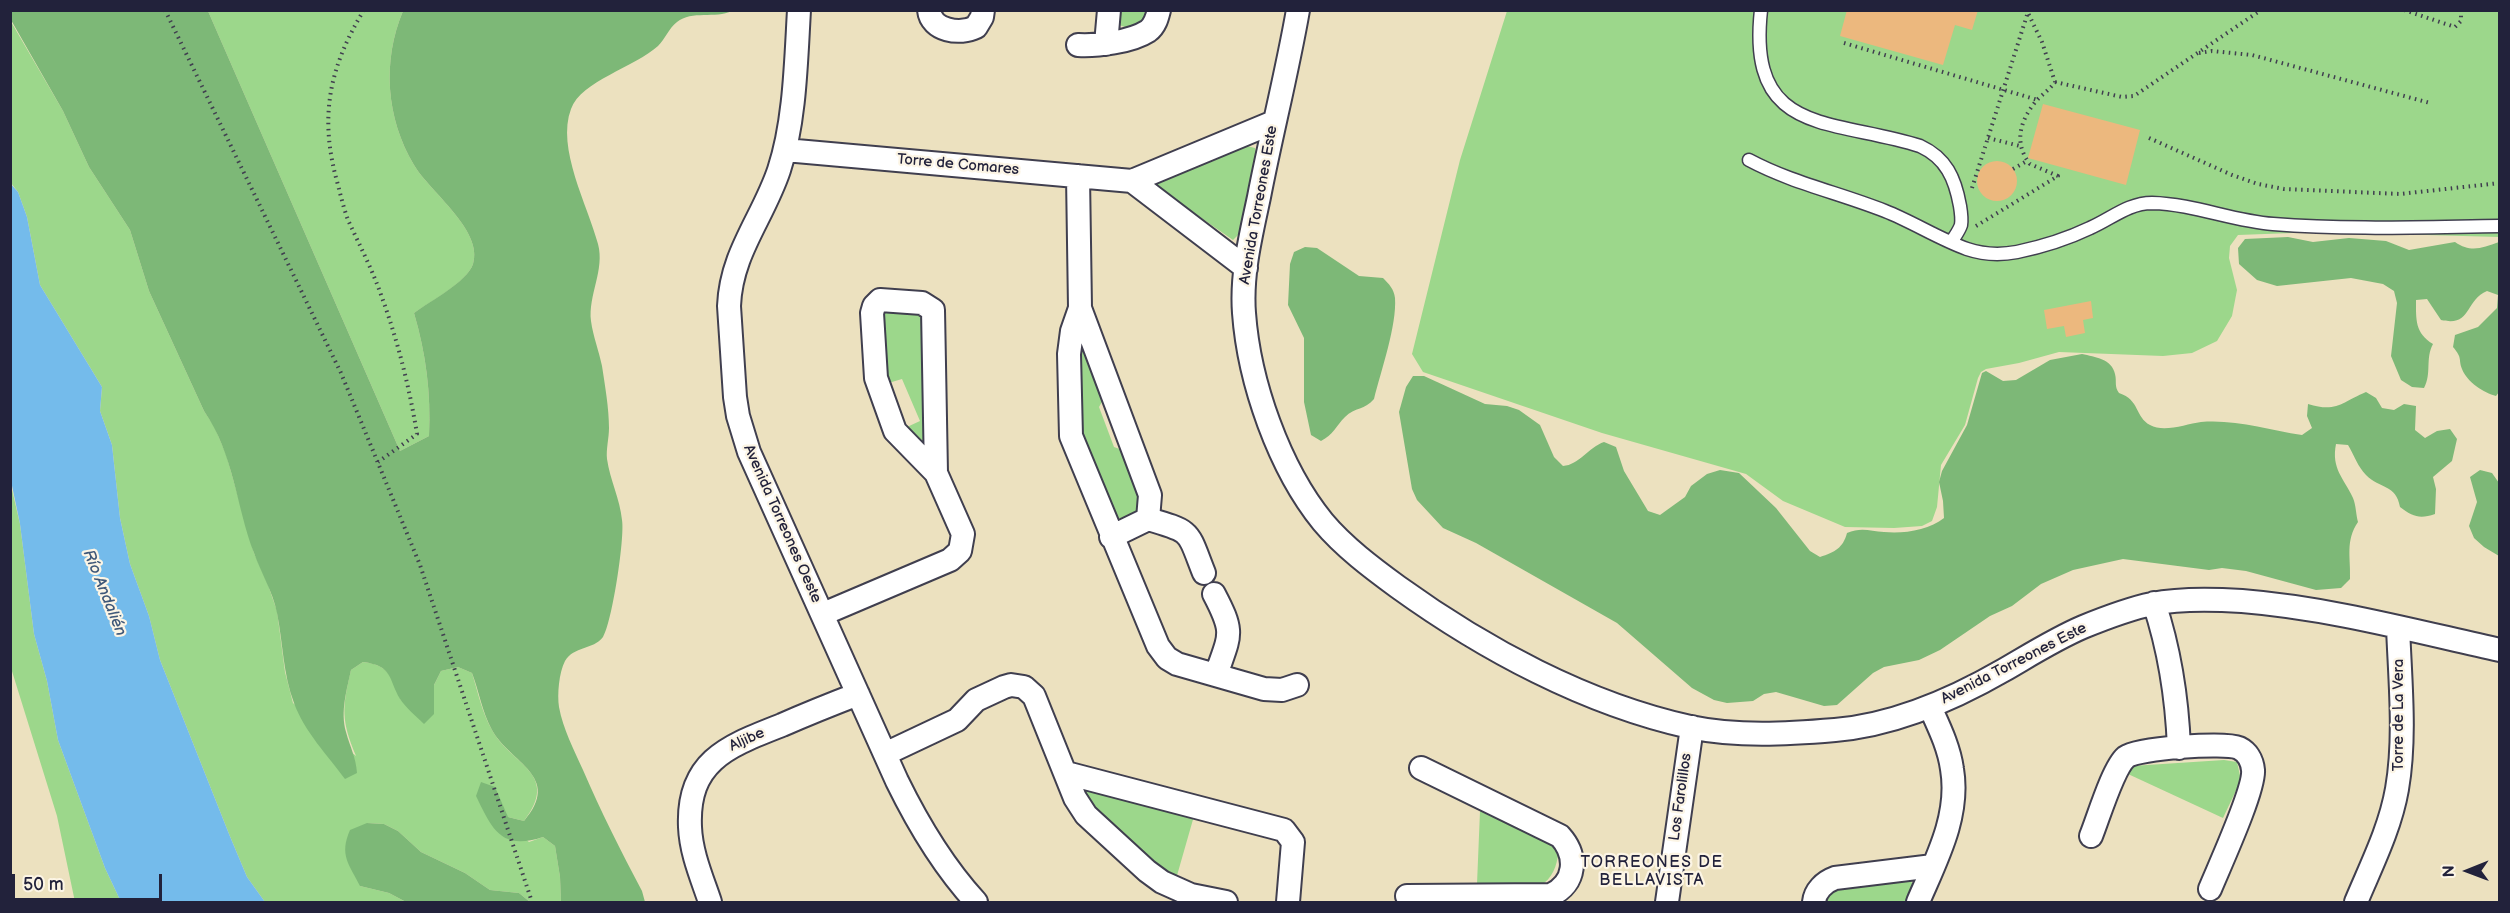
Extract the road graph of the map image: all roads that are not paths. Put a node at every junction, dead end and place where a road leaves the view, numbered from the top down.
1 (799, 10) edge
2 (929, 10) edge
3 (983, 10) edge
4 (1109, 10) edge
5 (1159, 10) edge
6 (1298, 10) edge
7 (1761, 10) edge
8 (1106, 44) junction
9 (1077, 45) dead end
10 (1274, 123) junction
11 (785, 150) junction
12 (1749, 160) dead end
13 (1078, 176) junction
14 (1132, 181) junction
15 (2499, 226) edge
16 (1952, 241) junction
17 (1246, 268) junction
18 (1080, 308) junction
19 (936, 473) junction
20 (1149, 519) junction
21 (1111, 537) junction
22 (1203, 573) dead end
23 (1214, 594) dead end
24 (2154, 603) junction
25 (823, 614) junction
26 (2398, 627) junction
27 (2499, 650) edge
28 (1216, 675) junction
29 (1297, 685) dead end
30 (858, 694) junction
31 (1930, 707) junction
32 (1692, 727) junction
33 (2179, 748) junction
34 (885, 754) junction
35 (1421, 768) dead end
36 (1066, 773) junction
37 (2091, 836) dead end
38 (1933, 866) junction
39 (2210, 889) dead end
40 (1407, 896) dead end
41 (1551, 899) edge
42 (710, 903) edge
43 (976, 903) edge
44 (1226, 903) edge
45 (1288, 903) edge
46 (1667, 903) edge
47 (1814, 903) edge
48 (1918, 903) edge
49 (2356, 903) edge

1 - 11 street, Avenida Torreones Oeste
2 - 3 street
4 - 8 street
5 - 8 street
6 - 10 street, Avenida Torreones Este
7 - 16 lane
8 - 9 street
10 - 14 street, Torre de Comares
10 - 17 street, Avenida Torreones Este
11 - 13 street, Torre de Comares
11 - 25 street, Avenida Torreones Oeste
12 - 16 lane
13 - 14 street, Torre de Comares
13 - 18 street
14 - 17 street
15 - 16 lane
17 - 32 street, Avenida Torreones Este
18 - 20 street
18 - 21 street
19 - 19 street
19 - 25 street
20 - 21 street
20 - 22 street
21 - 28 street
23 - 28 street
24 - 26 street, Avenida Torreones Este
24 - 31 street, Avenida Torreones Este
24 - 33 street
25 - 30 street, Avenida Torreones Oeste
26 - 27 street, Avenida Torreones Este
26 - 49 street, Torre de La Vera
28 - 29 street
30 - 34 street, Avenida Torreones Oeste
30 - 42 street, Aljibe
31 - 32 street, Avenida Torreones Este
31 - 38 street
32 - 46 street, Los Farolillos
33 - 37 street
33 - 39 street
34 - 36 street
34 - 43 street, Avenida Torreones Oeste
35 - 41 street
36 - 44 street
36 - 45 street
38 - 47 street
38 - 48 street
40 - 41 street

